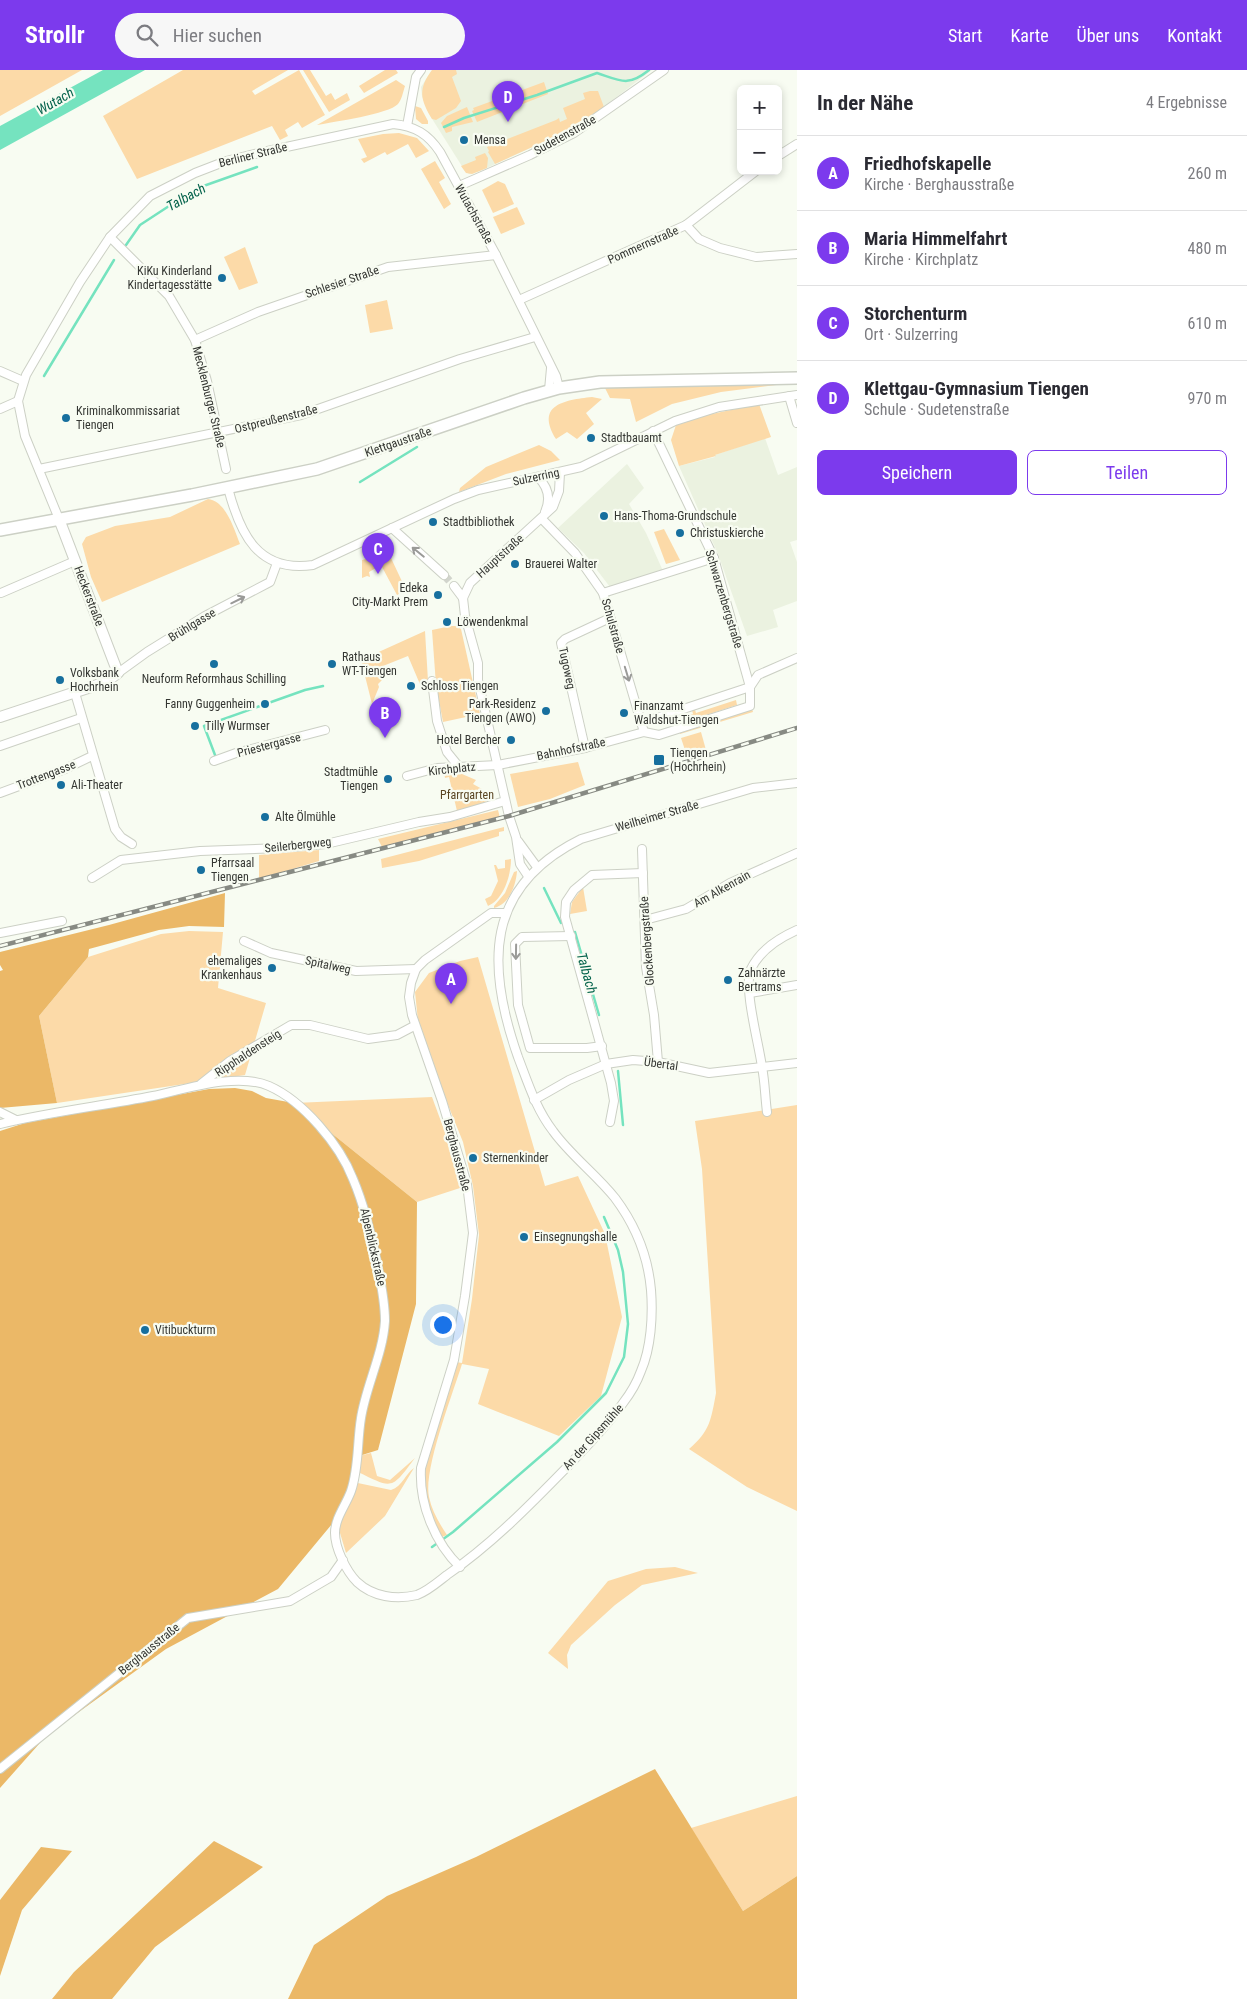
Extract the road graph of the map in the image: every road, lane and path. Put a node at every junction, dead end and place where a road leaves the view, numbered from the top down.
1 (421, 70) edge
2 (664, 70) edge
3 (407, 126) junction
4 (797, 144) edge
5 (782, 153) edge
6 (751, 175) edge
7 (459, 186) junction
8 (686, 225) junction
9 (110, 237) junction
10 (797, 254) edge
11 (496, 255) junction
12 (519, 300) junction
13 (535, 337) junction
14 (195, 340) junction
15 (551, 368) junction
16 (0, 371) edge
17 (556, 376) junction
18 (797, 378) edge
19 (23, 381) junction
20 (584, 384) junction
21 (550, 391) junction
22 (793, 396) edge
23 (18, 401) junction
24 (0, 409) edge
25 (797, 423) edge
26 (653, 431) junction
27 (218, 432) junction
28 (39, 469) junction
29 (226, 469) dead end
30 (561, 472) junction
31 (538, 477) junction
32 (228, 488) junction
33 (59, 519) junction
34 (542, 519) junction
35 (392, 528) junction
36 (0, 530) edge
37 (714, 558) junction
38 (75, 561) junction
39 (278, 563) junction
40 (444, 575) tunnel mouth
41 (454, 586) tunnel mouth
42 (1, 593) dead end
43 (603, 594) junction
44 (463, 598) junction
45 (610, 618) junction
46 (797, 658) edge
47 (118, 673) junction
48 (432, 681) dead end
49 (750, 688) junction
50 (75, 693) junction
51 (0, 716) edge
52 (81, 718) junction
53 (642, 723) junction
54 (325, 730) dead end
55 (644, 732) junction
56 (0, 746) edge
57 (585, 748) junction
58 (92, 756) junction
59 (214, 761) dead end
60 (498, 765) junction
61 (460, 768) junction
62 (408, 776) dead end
63 (797, 783) edge
64 (0, 793) edge
65 (506, 801) junction
66 (516, 837) junction
67 (132, 844) dead end
68 (642, 849) dead end
69 (797, 853) edge
70 (537, 867) junction
71 (644, 873) junction
72 (528, 876) junction
73 (92, 878) dead end
74 (506, 913) junction
75 (645, 920) junction
76 (62, 921) dead end
77 (797, 930) edge
78 (0, 933) edge
79 (571, 936) junction
80 (244, 941) dead end
81 (416, 969) junction
82 (797, 985) edge
83 (750, 993) junction
84 (414, 1026) junction
85 (602, 1046) junction
86 (658, 1062) junction
87 (797, 1063) edge
88 (606, 1064) junction
89 (763, 1068) junction
90 (200, 1086) junction
91 (534, 1100) junction
92 (0, 1112) edge
93 (767, 1112) dead end
94 (16, 1120) junction
95 (610, 1122) dead end
96 (0, 1124) edge
97 (343, 1560) junction
98 (460, 1567) junction
99 (0, 1769) edge

1 - 3 street
2 - 7 street, Sudetenstraße
3 - 7 street, Wutachstraße
3 - 9 street, Berliner Straße
4 - 5 street
6 - 8 street, Pommernstraße
7 - 11 street, Wutachstraße
8 - 10 street
8 - 12 street, Pommernstraße
9 - 14 street, Mecklenburger Straße
9 - 19 street, Berliner Straße
11 - 12 street, Wutachstraße
11 - 14 street, Schlesier Straße
12 - 13 street, Wutachstraße
13 - 15 street, Wutachstraße
13 - 27 street, Ostpreußenstraße
14 - 27 street, Mecklenburger Straße
15 - 17 street, Wutachstraße
15 - 21 street, Wutachstraße
16 - 19 street
17 - 20 street
17 - 21 street, Wutachstraße
18 - 20 main road, Klettgaustraße
19 - 23 street, Berliner Straße
20 - 21 main road, Klettgaustraße
21 - 32 main road, Klettgaustraße
22 - 25 street
22 - 26 street, Sulzerring
23 - 24 street
23 - 28 street, Berliner Straße
26 - 30 street, Sulzerring
26 - 37 street, Schwarzenbergstraße
27 - 28 street, Ostpreußenstraße
27 - 29 street, Mecklenburger Straße
28 - 33 street, Berliner Straße
30 - 31 street, Sulzerring
30 - 34 street, Hauptstraße
31 - 34 street
31 - 35 street, Sulzerring
32 - 33 main road, Klettgaustraße
32 - 39 street
33 - 36 main road, Klettgaustraße
33 - 38 street, Heckerstraße
34 - 43 street, Schulstraße
34 - 44 street, Hauptstraße
35 - 39 street, Sulzerring
40 -> 35 street
37 - 43 street
37 - 49 street, Schwarzenbergstraße
38 - 42 street
38 - 47 street, Heckerstraße
47 -> 39 street, Brühlgasse
41 - 44 street
43 - 45 street, Schulstraße
44 - 60 street
45 -> 53 street, Schulstraße
45 - 57 street, Tugoweg
46 - 49 street
47 - 50 street
48 - 61 street
49 - 53 street
49 - 55 street, Bahnhofstraße
50 - 51 street
50 - 52 street
52 - 56 street
52 - 58 street
53 - 55 street
54 - 59 street, Priestergasse
55 - 57 street, Bahnhofstraße
57 - 60 street, Bahnhofstraße
58 - 64 street, Trottengasse
58 - 67 street
60 - 61 street, Kirchplatz
60 - 65 street
61 - 62 street, Kirchplatz
63 - 70 street, Weilheimer Straße
65 - 66 street
65 - 73 street, Seilerbergweg
66 - 70 street
66 - 72 street
68 - 71 street, Glockenbergstraße
69 - 75 street, Am Alkenrain
70 - 72 street, Weilheimer Straße
71 - 75 street, Glockenbergstraße
71 - 79 street
72 - 74 street, An der Gipsmühle
74 - 81 street
74 - 91 street, An der Gipsmühle
75 - 86 street, Glockenbergstraße
76 - 78 street
77 - 83 street
79 - 85 street
79 -> 85 street
80 - 81 street, Spitalweg
81 - 84 street, Berghausstraße
82 - 83 street
83 - 89 street
84 - 90 street, Ripphaldensteig
84 - 98 street, Berghausstraße
85 - 88 street
86 - 88 street, Übertal
86 - 89 street, Übertal
87 - 89 street, Übertal
88 - 91 street, Übertal
88 - 95 street
89 - 93 street
90 - 94 street, Alpenblickstraße
90 - 97 street, Alpenblickstraße
91 - 98 street, An der Gipsmühle
92 - 94 street
94 - 96 street, Alpenblickstraße
97 - 98 street, An der Gipsmühle
97 - 99 street, Berghausstraße

